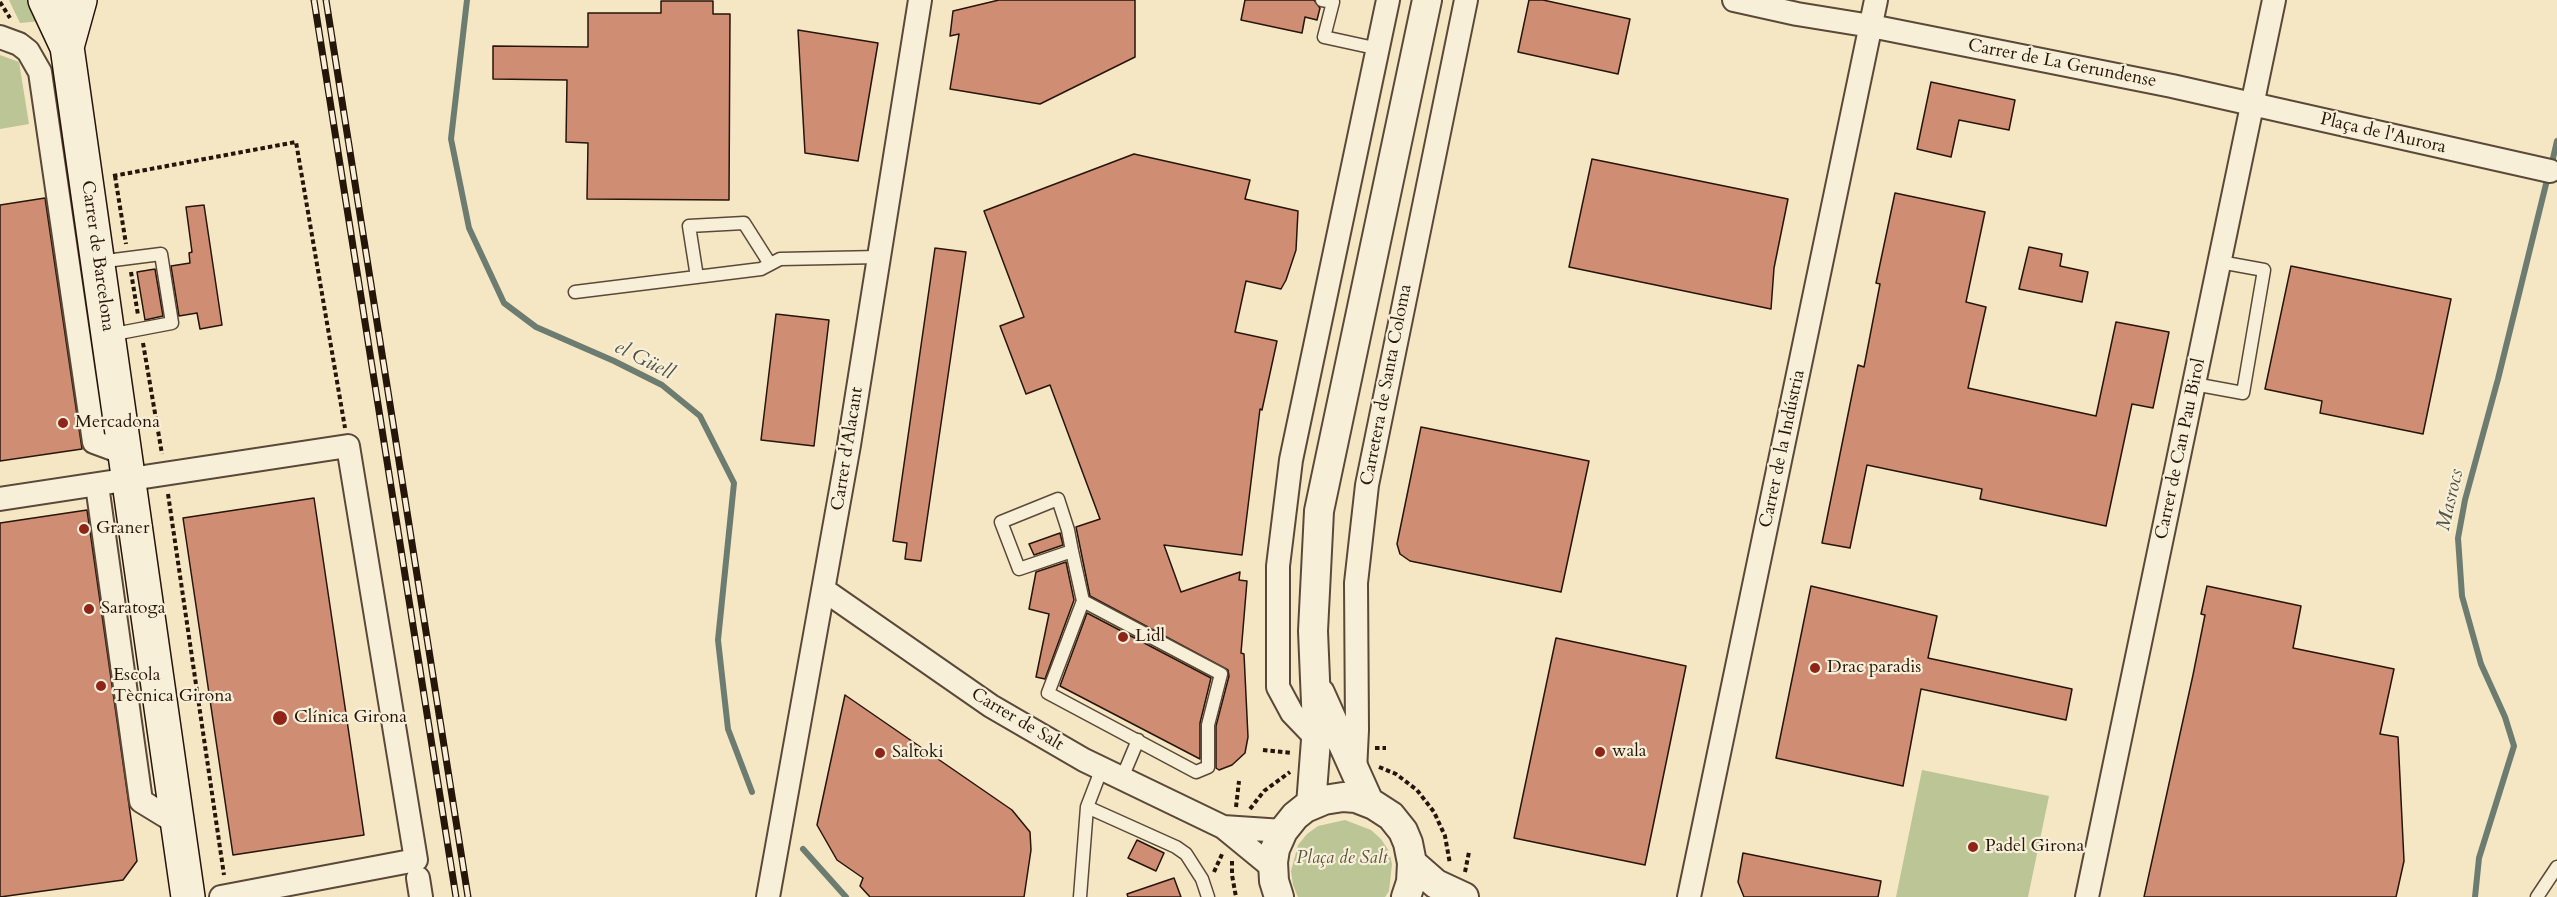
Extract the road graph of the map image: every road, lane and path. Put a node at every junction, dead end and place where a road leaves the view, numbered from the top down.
1 (45, 0) edge
2 (80, 0) edge
3 (920, 0) edge
4 (1322, 0) edge
5 (1388, 0) edge
6 (1427, 0) edge
7 (1466, 0) edge
8 (1734, 0) edge
9 (1876, 0) edge
10 (2274, 0) edge
11 (1870, 26) junction
12 (0, 37) edge
13 (1379, 48) junction
14 (68, 53) junction
15 (44, 98) junction
16 (2252, 104) junction
17 (2550, 171) dead end
18 (100, 178) junction
19 (879, 257) junction
20 (113, 260) junction
21 (2220, 262) junction
22 (770, 264) junction
23 (697, 277) junction
24 (575, 292) dead end
25 (140, 329) junction
26 (108, 335) junction
27 (2194, 384) junction
28 (348, 446) junction
29 (117, 472) junction
30 (165, 473) junction
31 (0, 499) edge
32 (1072, 551) junction
33 (824, 590) junction
34 (1083, 601) junction
35 (1316, 686) junction
36 (1316, 738) junction
37 (1138, 740) junction
38 (1112, 773) junction
39 (1355, 776) junction
40 (1369, 802) junction
41 (1311, 805) junction
42 (1088, 807) junction
43 (1223, 827) junction
44 (1283, 831) junction
45 (1412, 863) junction
46 (2557, 867) edge
47 (1272, 868) junction
48 (419, 878) edge
49 (224, 896) edge
50 (1450, 896) edge
51 (188, 897) edge
52 (768, 897) edge
53 (1080, 897) edge
54 (1208, 897) edge
55 (1279, 897) edge
56 (1406, 897) edge
57 (1689, 897) edge
58 (2087, 897) edge
59 (2537, 897) edge

1 - 14 main road, Carrer de Barcelona
2 - 14 main road, Carrer de Barcelona
3 - 19 street, Carrer d'Alacant
4 - 13 lane
5 - 13 street
6 - 35 street
7 - 39 street, Carretera de Santa Coloma
8 - 11 street, Carrer de La Gerundense
9 - 11 street, Carrer de la Indústria
10 - 16 street, Carrer de Can Pau Birol
11 - 16 street, Carrer de La Gerundense
11 - 57 street, Carrer de la Indústria
12 - 15 street, Carrer de Barcelona
13 - 36 street
14 - 15 street, Carrer de Barcelona
14 - 18 main road, Carrer de Barcelona
15 - 29 street, Carrer de Barcelona
16 - 17 street, Plaça de l'Aurora
16 - 21 street, Carrer de Can Pau Birol
18 - 20 main road, Carrer de Barcelona
18 - 20 path
18 - 28 path
19 - 22 lane
19 - 33 street, Carrer d'Alacant
20 - 25 path
20 - 25 lane
20 - 26 main road, Carrer de Barcelona
21 - 27 street, Carrer de Can Pau Birol
21 - 27 lane
22 - 23 lane
22 - 23 lane
23 - 24 lane
25 - 26 lane
25 - 30 path
26 - 29 main road, Carrer de Barcelona
27 - 58 street, Carrer de Can Pau Birol
28 - 30 street
28 - 48 street
29 - 30 street
29 - 31 street
29 - 51 main road, Carrer de Barcelona
30 - 49 path
32 - 32 lane
32 - 34 lane
33 - 38 street, Carrer de Salt
33 - 52 street, Carrer d'Alacant
34 - 37 lane
34 - 37 lane
35 - 36 street
35 - 39 street
36 - 41 street
37 - 38 lane
38 - 42 lane
38 - 43 street, Carrer de Salt
39 - 40 street
40 - 41 street
40 - 45 street
41 - 44 street
42 - 53 lane
42 - 54 lane
43 - 44 street, Carrer de Salt
43 - 47 street, Carrer de Salt
44 - 47 street
45 - 50 street
45 - 56 street
46 - 59 lane
47 - 55 street
48 - 49 street

